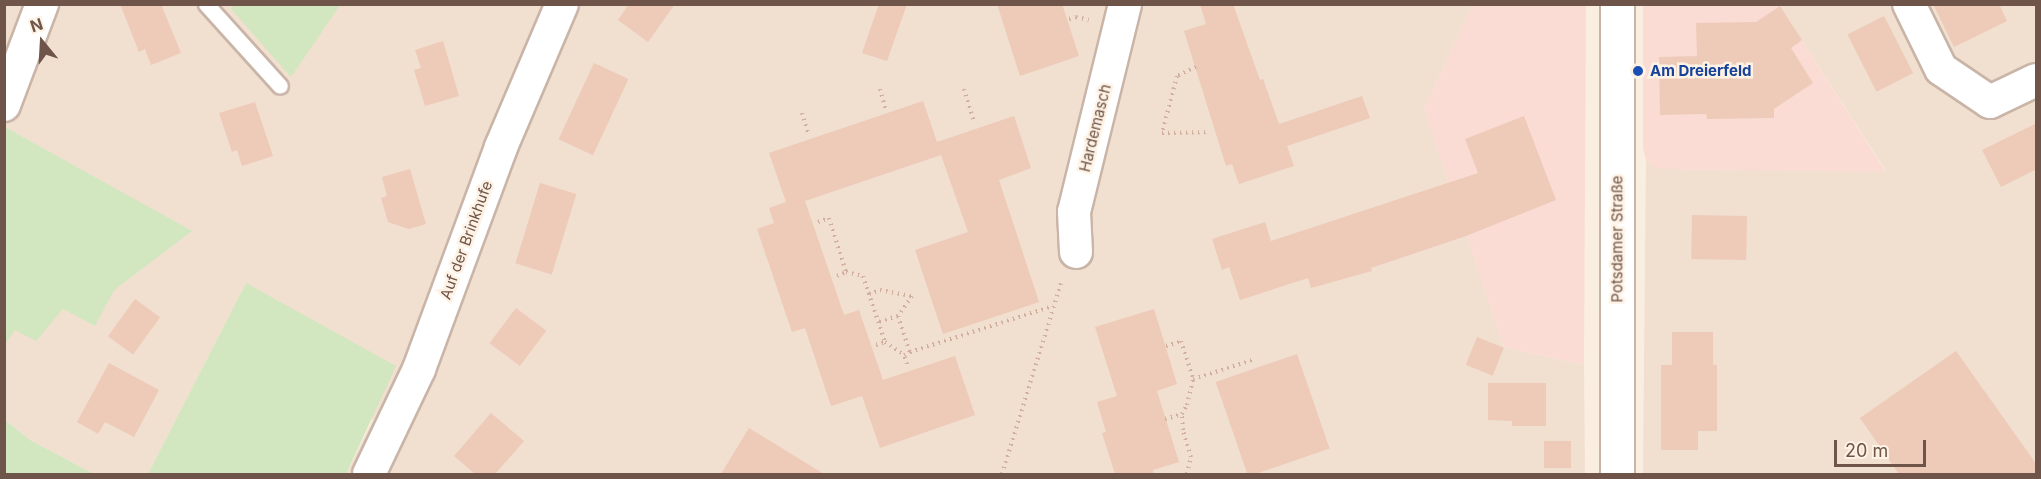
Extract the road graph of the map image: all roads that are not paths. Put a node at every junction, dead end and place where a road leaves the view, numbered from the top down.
1 (42, 4) edge
2 (206, 4) edge
3 (562, 4) edge
4 (1125, 4) edge
5 (1617, 4) edge
6 (1909, 4) edge
7 (2037, 80) edge
8 (280, 86) dead end
9 (4, 105) edge
10 (1074, 248) road end
11 (369, 474) edge
12 (1617, 474) edge

1 - 9 street
2 - 8 lane
3 - 11 street, Auf der Brinkhufe
4 - 10 street, Hardemasch
5 - 12 street, Potsdamer Straße
6 - 7 street

